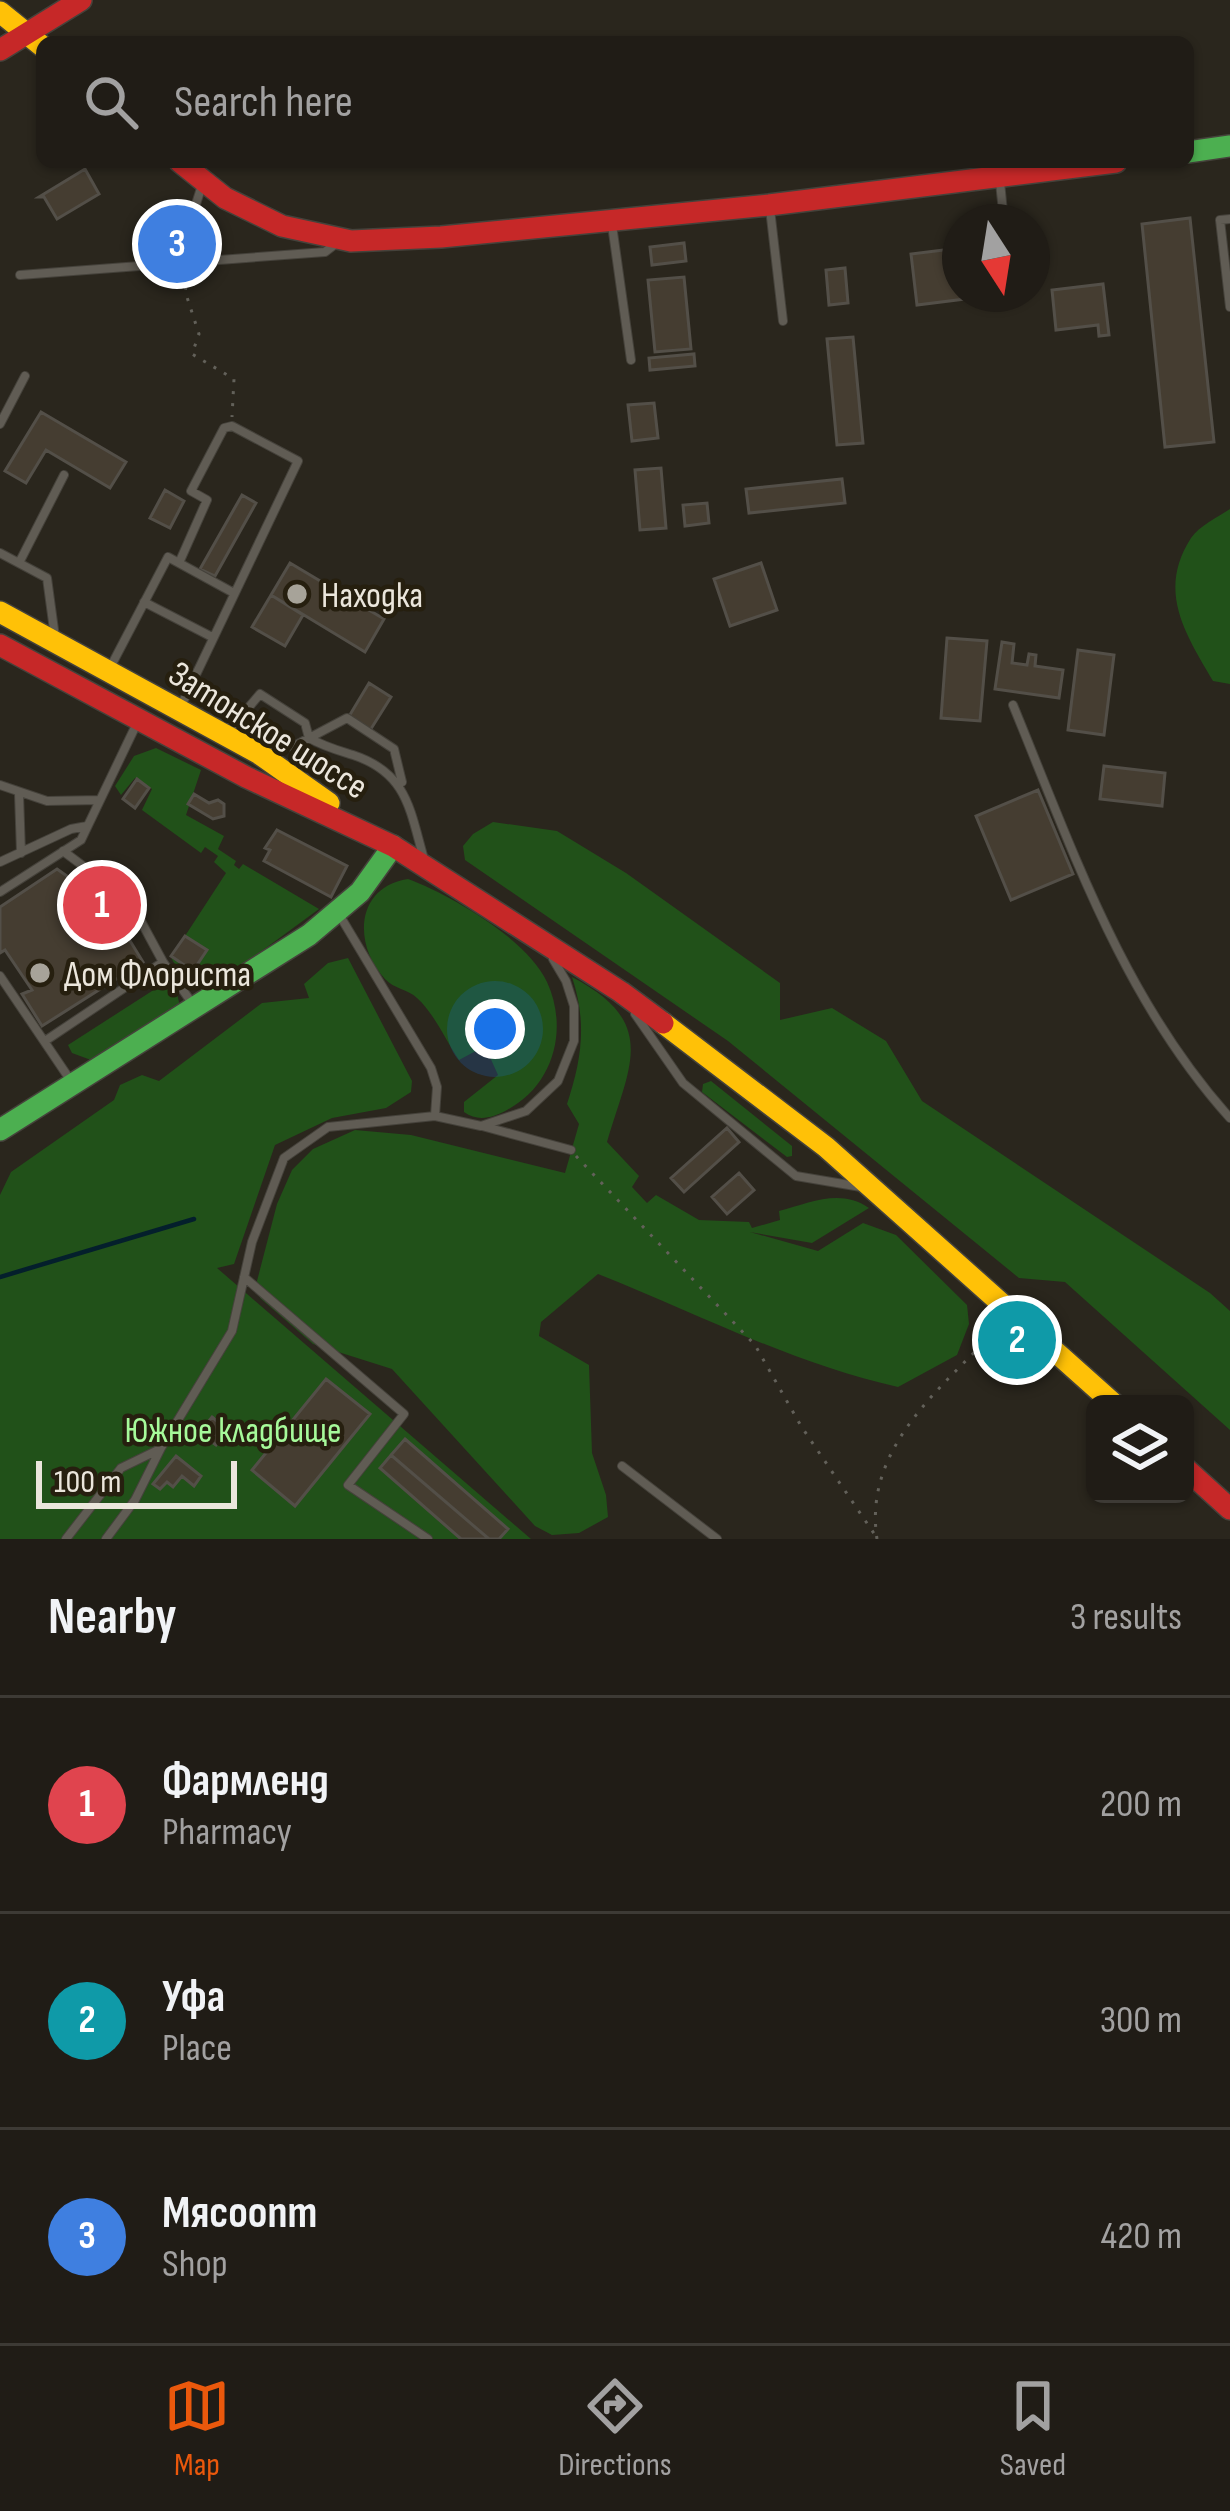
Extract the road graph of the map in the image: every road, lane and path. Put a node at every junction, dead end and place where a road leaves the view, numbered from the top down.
1 (80, 0) edge
2 (0, 12) edge
3 (38, 36) edge
4 (35, 39) edge
5 (0, 50) edge
6 (1230, 146) edge
7 (1194, 151) edge
8 (188, 168) edge
9 (1072, 168) edge
10 (1000, 178) junction
11 (204, 181) junction
12 (1002, 204) edge
13 (769, 205) junction
14 (1230, 219) edge
15 (612, 220) junction
16 (341, 241) junction
17 (195, 261) junction
18 (20, 275) dead end
19 (1230, 308) edge
20 (783, 321) dead end
21 (631, 360) dead end
22 (25, 376) dead end
23 (0, 424) edge
24 (232, 426) junction
25 (64, 475) dead end
26 (0, 553) edge
27 (19, 563) junction
28 (179, 563) junction
29 (232, 592) junction
30 (144, 602) junction
31 (0, 612) edge
32 (212, 637) junction
33 (56, 642) junction
34 (0, 645) edge
35 (109, 671) junction
36 (1013, 705) dead end
37 (179, 709) junction
38 (139, 720) junction
39 (226, 735) junction
40 (309, 738) junction
41 (259, 753) junction
42 (0, 785) edge
43 (404, 789) junction
44 (19, 794) junction
45 (100, 800) junction
46 (88, 826) junction
47 (386, 842) junction
48 (63, 851) junction
49 (21, 853) junction
50 (0, 862) edge
51 (426, 866) junction
52 (0, 892) edge
53 (338, 914) junction
54 (537, 934) junction
55 (163, 962) junction
56 (0, 976) edge
57 (621, 992) junction
58 (196, 1009) junction
59 (45, 1041) junction
60 (74, 1084) junction
61 (435, 1116) junction
62 (1230, 1118) edge
63 (481, 1126) junction
64 (0, 1130) edge
65 (571, 1150) joint
66 (873, 1188) junction
67 (244, 1277) junction
68 (1009, 1309) junction
69 (1104, 1395) edge
70 (161, 1448) junction
71 (622, 1466) dead end
72 (1194, 1476) edge
73 (1230, 1509) edge
74 (876, 1537) edge
75 (67, 1539) edge
76 (106, 1539) edge
77 (428, 1539) edge
78 (717, 1539) edge

1 - 3 main road
2 - 4 main road
4 - 5 main road
6 - 7 main road
8 - 11 main road
9 - 10 main road
10 - 12 lane
10 - 13 main road
11 - 16 main road
11 - 17 lane
13 - 15 main road
13 - 20 lane
14 - 19 lane
15 - 16 main road
15 - 21 lane
16 - 17 lane
17 - 18 lane
17 - 24 path
22 - 23 lane
24 - 28 lane
24 - 29 lane
25 - 27 lane
26 - 27 lane
27 - 33 lane
28 - 29 lane
28 - 30 lane
29 - 32 lane
30 - 32 lane
30 - 35 lane
31 - 33 main road, Затонское шоссе
32 - 37 lane
33 - 35 main road, Затонское шоссе
34 - 38 main road, Затонское шоссе
35 - 37 main road, Затонское шоссе
36 - 62 lane
37 - 39 main road, Затонское шоссе
38 - 45 lane
38 - 47 main road, Затонское шоссе
39 - 40 lane
39 - 41 main road, Затонское шоссе
40 - 41 lane
40 - 43 lane
40 - 43 lane
41 - 47 main road, Затонское шоссе
42 - 44 lane
43 - 51 lane
44 - 45 lane
44 - 49 lane
45 - 46 lane
46 - 48 lane
46 - 49 lane
47 - 51 main road
47 - 53 main road
48 - 52 lane
48 - 55 lane
49 - 50 lane
51 - 54 main road
53 - 58 main road
53 - 61 lane
54 - 57 main road
54 - 63 lane
55 - 58 lane
55 - 59 lane
56 - 59 lane
57 - 66 main road
57 - 66 lane
58 - 60 main road
59 - 60 lane
60 - 64 main road
61 - 63 lane
61 - 67 lane
63 - 65 lane
65 - 74 path
66 - 68 main road
67 - 70 lane
67 - 77 lane
68 - 69 main road
68 - 74 path
70 - 75 lane
70 - 76 lane
71 - 78 lane
72 - 73 main road

